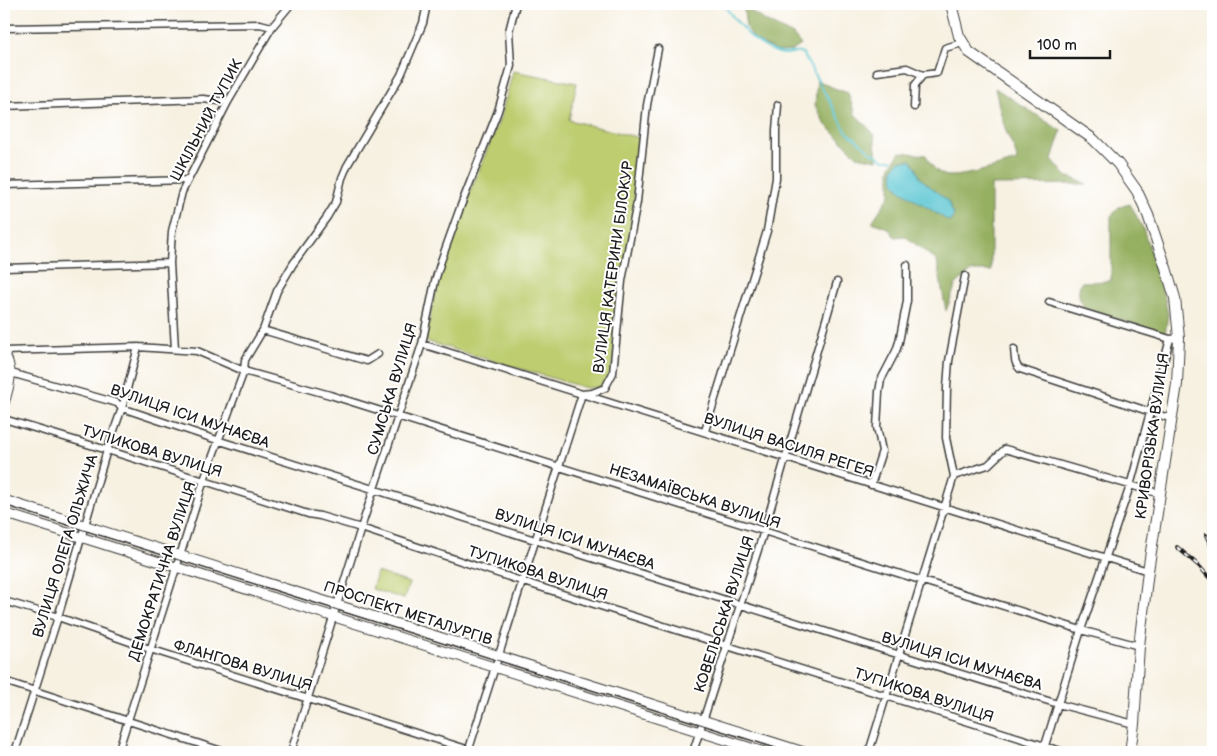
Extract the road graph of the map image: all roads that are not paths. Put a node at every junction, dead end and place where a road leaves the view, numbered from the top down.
1 (291, 4) edge
2 (427, 4) edge
3 (516, 4) edge
4 (951, 4) edge
5 (272, 27) junction
6 (4, 28) edge
7 (962, 43) junction
8 (658, 49) dead end
9 (877, 72) dead end
10 (923, 75) junction
11 (228, 102) junction
12 (778, 105) dead end
13 (4, 106) edge
14 (914, 107) dead end
15 (188, 180) junction
16 (4, 185) edge
17 (170, 263) junction
18 (907, 265) dead end
19 (4, 268) edge
20 (965, 276) dead end
21 (838, 282) dead end
22 (1049, 302) dead end
23 (263, 330) junction
24 (1175, 338) junction
25 (422, 344) junction
26 (138, 347) junction
27 (175, 349) junction
28 (1014, 349) dead end
29 (4, 352) edge
30 (378, 354) dead end
31 (244, 370) junction
32 (11, 372) junction
33 (582, 394) junction
34 (4, 403) edge
35 (122, 408) junction
36 (1150, 413) junction
37 (399, 417) junction
38 (4, 419) edge
39 (1172, 419) junction
40 (704, 431) junction
41 (217, 440) junction
42 (107, 450) junction
43 (786, 459) junction
44 (558, 466) junction
45 (954, 476) junction
46 (204, 480) junction
47 (871, 485) junction
48 (1130, 486) junction
49 (374, 488) junction
50 (1160, 494) junction
51 (4, 500) edge
52 (944, 508) junction
53 (4, 513) edge
54 (84, 526) junction
55 (361, 528) junction
56 (764, 531) junction
57 (81, 537) junction
58 (535, 539) junction
59 (179, 555) junction
60 (1106, 559) junction
61 (176, 567) junction
62 (1148, 572) junction
63 (521, 581) junction
64 (923, 581) junction
65 (4, 601) edge
66 (741, 604) junction
67 (337, 605) junction
68 (58, 617) junction
69 (333, 617) junction
70 (1081, 630) junction
71 (728, 646) junction
72 (1139, 646) junction
73 (150, 649) junction
74 (900, 655) junction
75 (497, 656) junction
76 (494, 668) junction
77 (4, 681) edge
78 (35, 690) junction
79 (887, 696) junction
80 (308, 698) junction
81 (1058, 704) junction
82 (703, 720) junction
83 (127, 722) junction
84 (1134, 724) junction
85 (699, 732) junction
86 (1044, 749) edge
87 (468, 751) edge
88 (15, 752) edge
89 (118, 752) edge
90 (225, 752) edge
91 (291, 752) edge
92 (476, 752) edge
93 (693, 752) edge
94 (764, 752) edge
95 (804, 752) edge
96 (869, 752) edge
97 (1064, 752) edge
98 (1130, 752) edge

1 - 5 street, ШКІЛЬНИЙ ТУПИК
2 - 23 street, ДЕМОКРАТИЧНА ВУЛИЦЯ
3 - 25 street, СУМСЬКА ВУЛИЦЯ
4 - 7 main road, КРИВОРІЗЬКА ВУЛИЦЯ
5 - 6 street
5 - 11 street, ШКІЛЬНИЙ ТУПИК
7 - 10 street
7 - 24 main road, КРИВОРІЗЬКА ВУЛИЦЯ
8 - 33 street, ВУЛИЦЯ КАТЕРИНИ БІЛОКУР
9 - 10 street
10 - 14 street
11 - 13 street
11 - 15 street, ШКІЛЬНИЙ ТУПИК
12 - 40 street
15 - 16 street
15 - 17 street, ШКІЛЬНИЙ ТУПИК
17 - 19 street
17 - 27 street, ШКІЛЬНИЙ ТУПИК
18 - 47 street
20 - 45 street
21 - 43 street, КОВЕЛЬСЬКА ВУЛИЦЯ
22 - 24 street
23 - 30 street
23 - 31 street, ДЕМОКРАТИЧНА ВУЛИЦЯ
24 - 36 street
24 - 39 main road, КРИВОРІЗЬКА ВУЛИЦЯ
25 - 33 street, ВУЛИЦЯ ВАСИЛЯ РЕГЕЯ
25 - 37 street, СУМСЬКА ВУЛИЦЯ
26 - 27 street, НЕЗАМАЇВСЬКА ВУЛИЦЯ
26 - 29 street, НЕЗАМАЇВСЬКА ВУЛИЦЯ
26 - 35 street, ВУЛИЦЯ ОЛЕГА ОЛЬЖИЧА
27 - 31 street, НЕЗАМАЇВСЬКА ВУЛИЦЯ
28 - 36 street
29 - 32 main road
31 - 37 street, НЕЗАМАЇВСЬКА ВУЛИЦЯ
31 - 41 street, ДЕМОКРАТИЧНА ВУЛИЦЯ
32 - 34 main road
32 - 35 street, ВУЛИЦЯ ІСИ МУНАЄВА
33 - 40 street, ВУЛИЦЯ ВАСИЛЯ РЕГЕЯ
33 - 44 street
35 - 41 street, ВУЛИЦЯ ІСИ МУНАЄВА
35 - 42 street, ВУЛИЦЯ ОЛЕГА ОЛЬЖИЧА
36 - 39 street
36 - 48 street
37 - 44 street, НЕЗАМАЇВСЬКА ВУЛИЦЯ
37 - 49 street, СУМСЬКА ВУЛИЦЯ
38 - 42 street, ТУПИКОВА ВУЛИЦЯ
39 - 50 main road, КРИВОРІЗЬКА ВУЛИЦЯ
40 - 43 street, ВУЛИЦЯ ВАСИЛЯ РЕГЕЯ
41 - 46 street, ДЕМОКРАТИЧНА ВУЛИЦЯ
41 - 49 street, ВУЛИЦЯ ІСИ МУНАЄВА
42 - 46 street, ТУПИКОВА ВУЛИЦЯ
42 - 54 street, ВУЛИЦЯ ОЛЕГА ОЛЬЖИЧА
43 - 47 street, ВУЛИЦЯ ВАСИЛЯ РЕГЕЯ
43 - 56 street, КОВЕЛЬСЬКА ВУЛИЦЯ
44 - 56 street, НЕЗАМАЇВСЬКА ВУЛИЦЯ
44 - 58 street
45 - 48 street
45 - 52 street
46 - 55 street, ТУПИКОВА ВУЛИЦЯ
46 - 59 street, ДЕМОКРАТИЧНА ВУЛИЦЯ
47 - 52 street, ВУЛИЦЯ ВАСИЛЯ РЕГЕЯ
48 - 50 street
48 - 60 street
49 - 55 street, СУМСЬКА ВУЛИЦЯ
49 - 58 street, ВУЛИЦЯ ІСИ МУНАЄВА
50 - 62 main road, КРИВОРІЗЬКА ВУЛИЦЯ
51 - 54 main road, ПРОСПЕКТ МЕТАЛУРГІВ
52 - 60 street, ВУЛИЦЯ ВАСИЛЯ РЕГЕЯ
52 - 64 street
53 - 57 main road, ПРОСПЕКТ МЕТАЛУРГІВ
54 - 57 street, ВУЛИЦЯ ОЛЕГА ОЛЬЖИЧА
54 - 59 main road, ПРОСПЕКТ МЕТАЛУРГІВ
55 - 63 street, ТУПИКОВА ВУЛИЦЯ
55 - 67 street, СУМСЬКА ВУЛИЦЯ
56 - 64 street, НЕЗАМАЇВСЬКА ВУЛИЦЯ
56 - 66 street, КОВЕЛЬСЬКА ВУЛИЦЯ
57 - 61 main road, ПРОСПЕКТ МЕТАЛУРГІВ
57 - 68 street, ВУЛИЦЯ ОЛЕГА ОЛЬЖИЧА
58 - 63 street
58 - 66 street, ВУЛИЦЯ ІСИ МУНАЄВА
59 - 61 street, ДЕМОКРАТИЧНА ВУЛИЦЯ
59 - 67 main road, ПРОСПЕКТ МЕТАЛУРГІВ
60 - 62 street, ВУЛИЦЯ ВАСИЛЯ РЕГЕЯ
60 - 70 street
61 - 69 main road, ПРОСПЕКТ МЕТАЛУРГІВ
61 - 73 street, ДЕМОКРАТИЧНА ВУЛИЦЯ
62 - 72 main road, КРИВОРІЗЬКА ВУЛИЦЯ
63 - 71 street, ТУПИКОВА ВУЛИЦЯ
63 - 75 street
64 - 70 street, НЕЗАМАЇВСЬКА ВУЛИЦЯ
64 - 74 street
65 - 68 street, ФЛАНГОВА ВУЛИЦЯ
66 - 71 street, КОВЕЛЬСЬКА ВУЛИЦЯ
66 - 74 street, ВУЛИЦЯ ІСИ МУНАЄВА
67 - 69 street, СУМСЬКА ВУЛИЦЯ
67 - 75 main road, ПРОСПЕКТ МЕТАЛУРГІВ
68 - 73 street, ФЛАНГОВА ВУЛИЦЯ
68 - 78 street, ВУЛИЦЯ ОЛЕГА ОЛЬЖИЧА
69 - 76 main road, ПРОСПЕКТ МЕТАЛУРГІВ
69 - 80 street, СУМСЬКА ВУЛИЦЯ
70 - 72 street, НЕЗАМАЇВСЬКА ВУЛИЦЯ
70 - 81 street
71 - 79 street, ТУПИКОВА ВУЛИЦЯ
71 - 82 street, КОВЕЛЬСЬКА ВУЛИЦЯ
72 - 84 main road, КРИВОРІЗЬКА ВУЛИЦЯ
73 - 80 street, ФЛАНГОВА ВУЛИЦЯ
73 - 83 street, ДЕМОКРАТИЧНА ВУЛИЦЯ
74 - 79 street
74 - 81 street, ВУЛИЦЯ ІСИ МУНАЄВА
75 - 76 street
75 - 82 main road, ПРОСПЕКТ МЕТАЛУРГІВ
76 - 85 main road, ПРОСПЕКТ МЕТАЛУРГІВ
76 - 87 street
77 - 78 street
78 - 83 street
78 - 88 street, ВУЛИЦЯ ОЛЕГА ОЛЬЖИЧА
79 - 86 street, ТУПИКОВА ВУЛИЦЯ
79 - 96 street
80 - 87 street, ФЛАНГОВА ВУЛИЦЯ
80 - 91 street, СУМСЬКА ВУЛИЦЯ
81 - 84 street, ВУЛИЦЯ ІСИ МУНАЄВА
81 - 86 street
82 - 85 street, КОВЕЛЬСЬКА ВУЛИЦЯ
82 - 95 main road, ПРОСПЕКТ МЕТАЛУРГІВ
83 - 89 street, ДЕМОКРАТИЧНА ВУЛИЦЯ
83 - 90 street
84 - 98 main road, КРИВОРІЗЬКА ВУЛИЦЯ
85 - 93 street, КОВЕЛЬСЬКА ВУЛИЦЯ
85 - 94 main road, ПРОСПЕКТ МЕТАЛУРГІВ
86 - 97 street, ТУПИКОВА ВУЛИЦЯ
87 - 92 street, ФЛАНГОВА ВУЛИЦЯ

